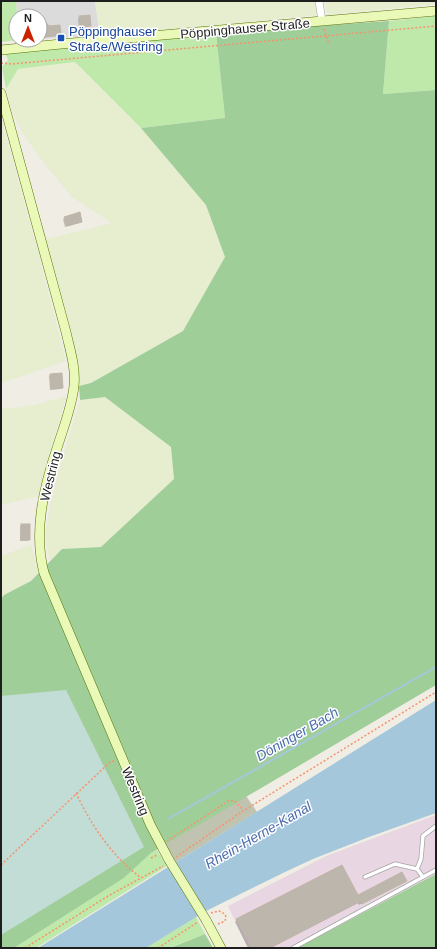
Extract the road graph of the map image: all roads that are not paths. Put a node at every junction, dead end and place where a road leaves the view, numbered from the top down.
1 (319, 1) edge
2 (436, 11) edge
3 (322, 21) junction
4 (1, 50) edge
5 (1, 93) edge
6 (436, 826) edge
7 (417, 869) junction
8 (436, 870) edge
9 (365, 877) dead end
10 (422, 877) junction
11 (220, 948) edge
12 (293, 948) edge

1 - 3 street, Pöppinghauser Straße
2 - 3 main road, Pöppinghauser Straße
3 - 4 main road, Pöppinghauser Straße
5 - 11 main road, Westring, bridge
6 - 7 lane
7 - 9 lane
7 - 10 lane
8 - 10 lane
10 - 12 lane

